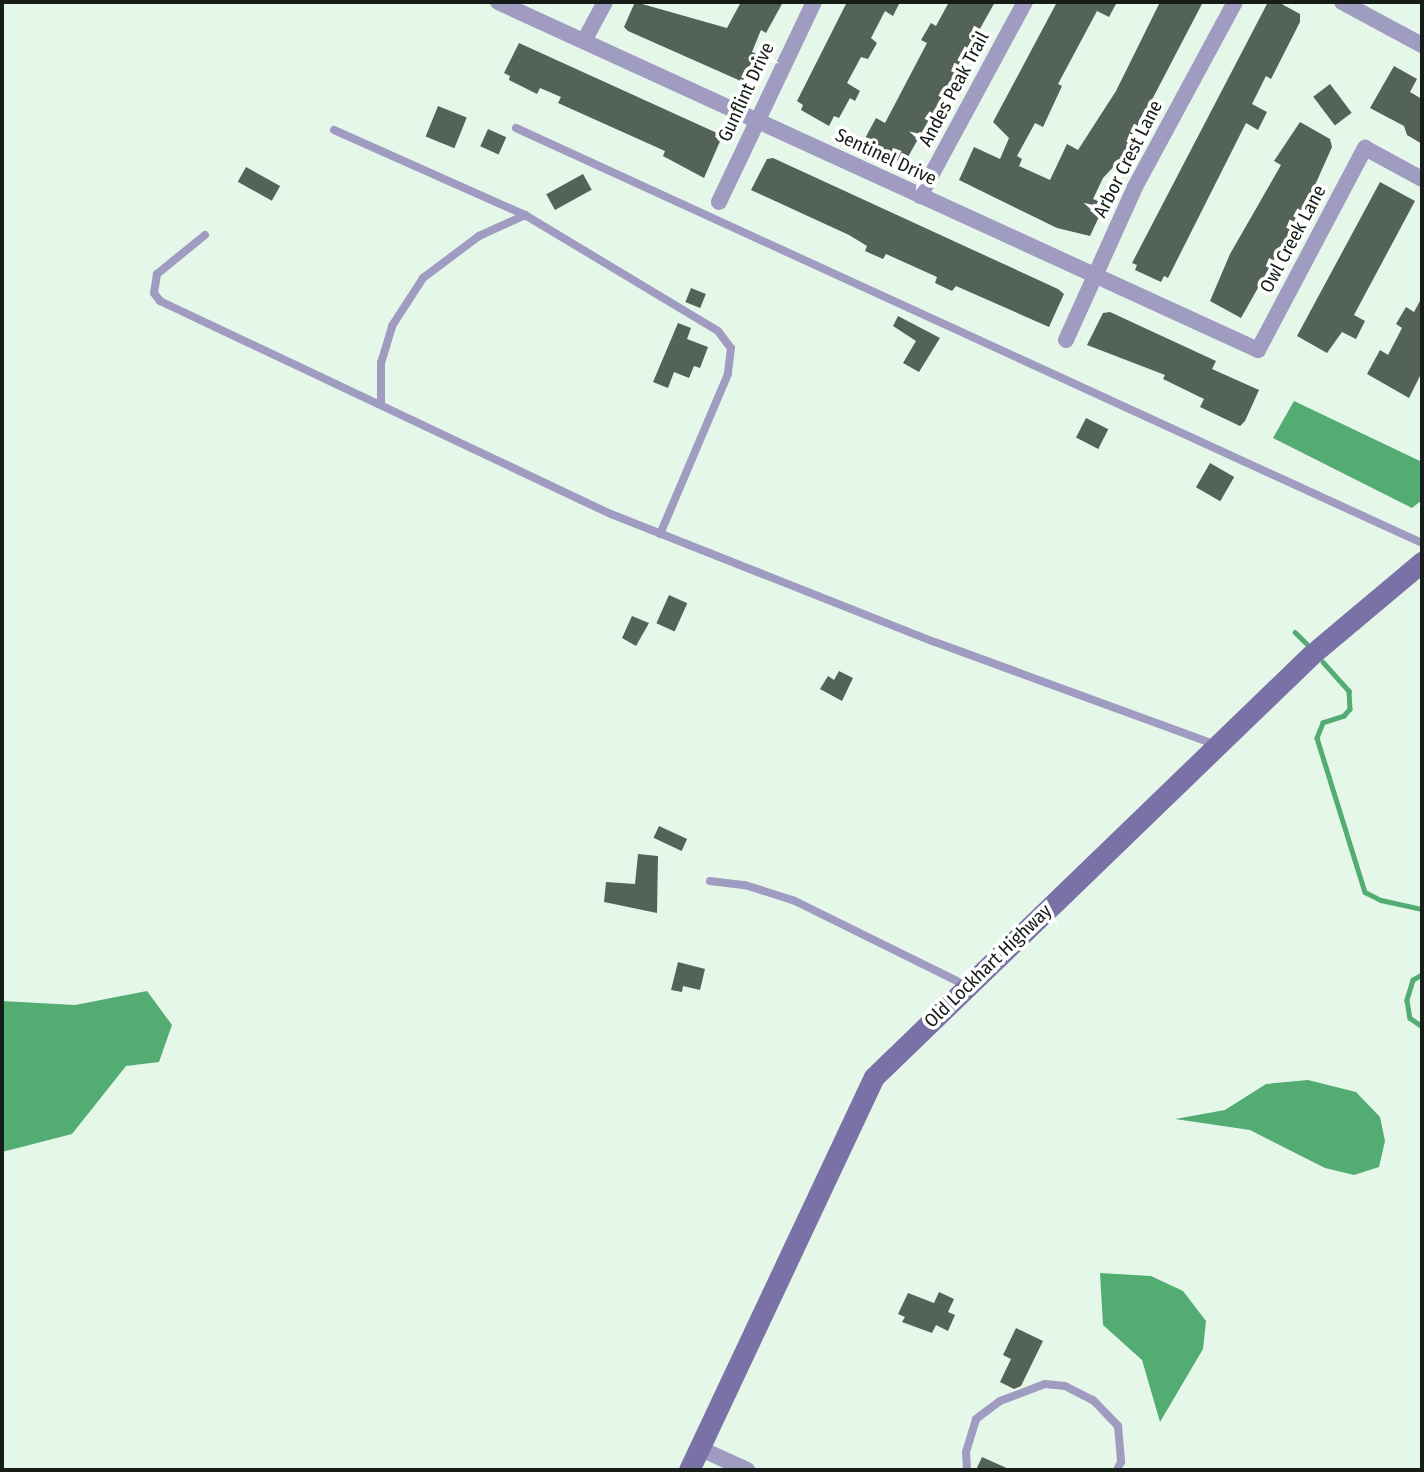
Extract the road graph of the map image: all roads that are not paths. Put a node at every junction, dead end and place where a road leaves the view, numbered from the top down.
1 (498, 2) edge
2 (605, 2) edge
3 (814, 2) edge
4 (1025, 2) edge
5 (1235, 2) edge
6 (1342, 2) edge
7 (584, 41) junction
8 (1422, 45) edge
9 (756, 120) junction
10 (516, 128) dead end
11 (334, 130) dead end
12 (1422, 179) edge
13 (920, 196) junction
14 (719, 202) dead end
15 (525, 215) junction
16 (205, 235) dead end
17 (1095, 275) junction
18 (1066, 340) dead end
19 (1258, 350) joint
20 (380, 404) junction
21 (660, 534) junction
22 (1422, 543) edge
23 (1422, 562) edge
24 (1216, 745) junction
25 (710, 881) dead end
26 (967, 987) junction
27 (699, 1448) junction
28 (689, 1470) edge
29 (747, 1470) edge
30 (967, 1470) edge
31 (1117, 1470) edge

1 - 7 street, Sentinel Drive
2 - 7 street
3 - 9 street, Gunflint Drive
4 - 13 street, Andes Peak Trail
5 - 17 street, Arbor Crest Lane
6 - 8 street
7 - 9 street, Sentinel Drive
9 - 13 street, Sentinel Drive
9 - 14 street, Gunflint Drive
10 - 22 lane
11 - 15 lane
12 - 19 street, Owl Creek Lane
13 - 17 street, Sentinel Drive
15 - 20 lane
15 - 21 lane
16 - 20 lane
17 - 18 street, Arbor Crest Lane
17 - 19 street, Sentinel Drive
20 - 21 lane
21 - 24 lane
23 - 24 street, Old Lockhart Highway
24 - 26 street, Old Lockhart Highway
25 - 26 lane
26 - 27 street, Old Lockhart Highway
27 - 28 street, Old Lockhart Highway
27 - 29 street
30 - 31 lane

